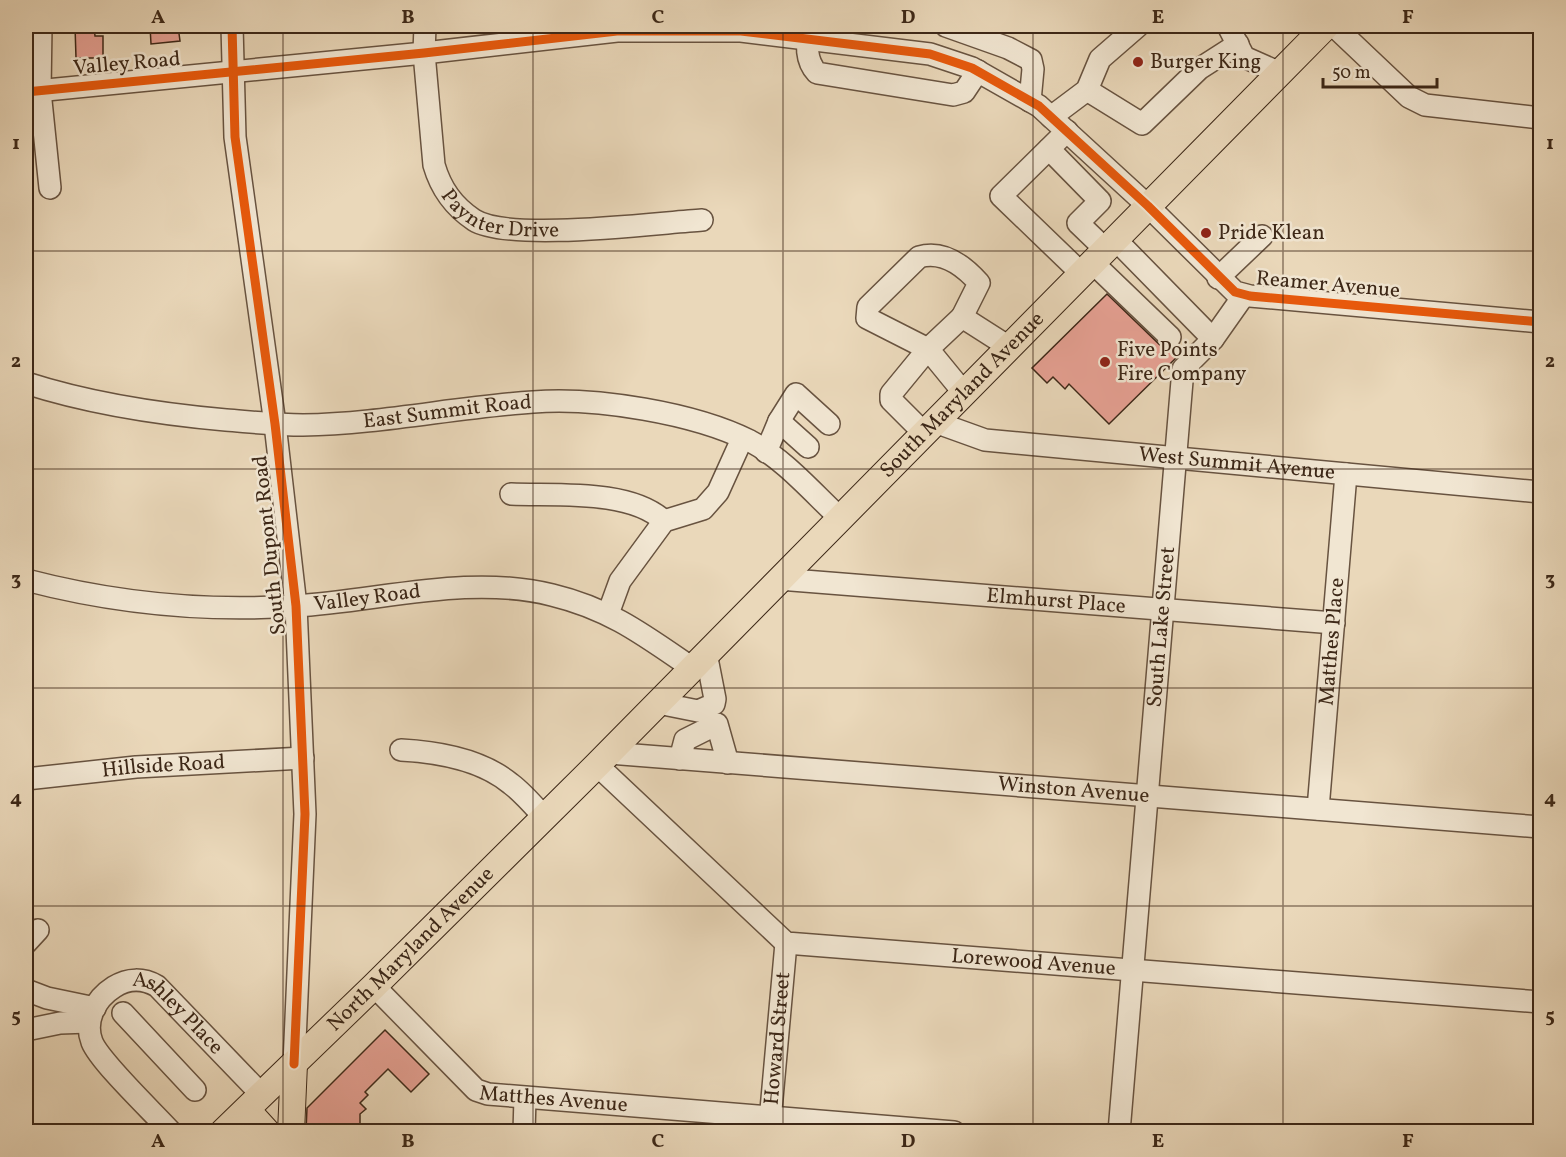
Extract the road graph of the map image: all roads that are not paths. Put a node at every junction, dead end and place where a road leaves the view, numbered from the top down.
1 (41, 26) edge
2 (232, 26) edge
3 (425, 26) edge
4 (946, 26) edge
5 (1138, 26) edge
6 (1228, 26) edge
7 (1326, 26) edge
8 (1334, 26) edge
9 (617, 28) edge
10 (810, 32) edge
11 (1238, 44) junction
12 (424, 53) junction
13 (978, 71) junction
14 (231, 72) junction
15 (1280, 73) junction
16 (1087, 90) junction
17 (33, 92) edge
18 (1030, 101) junction
19 (1540, 118) edge
20 (1059, 124) junction
21 (1049, 149) junction
22 (50, 188) dead end
23 (1148, 206) junction
24 (702, 220) dead end
25 (1262, 236) dead end
26 (1098, 256) junction
27 (1218, 278) junction
28 (1244, 295) junction
29 (962, 317) junction
30 (1540, 322) edge
31 (1214, 339) junction
32 (1009, 347) junction
33 (1181, 347) junction
34 (928, 349) junction
35 (26, 383) edge
36 (964, 393) junction
37 (779, 421) junction
38 (275, 424) junction
39 (829, 424) dead end
40 (929, 427) junction
41 (742, 439) junction
42 (808, 447) dead end
43 (766, 452) junction
44 (1175, 458) junction
45 (1346, 474) junction
46 (1540, 492) edge
47 (512, 494) dead end
48 (840, 518) junction
49 (664, 521) junction
50 (779, 579) junction
51 (26, 580) edge
52 (296, 606) junction
53 (1163, 609) junction
54 (608, 614) junction
55 (1334, 623) junction
56 (699, 661) junction
57 (658, 703) junction
58 (715, 714) junction
59 (401, 750) dead end
60 (303, 758) junction
61 (603, 759) junction
62 (680, 759) junction
63 (728, 763) junction
64 (26, 779) edge
65 (1148, 796) junction
66 (1318, 809) junction
67 (544, 817) junction
68 (1540, 826) edge
69 (786, 943) junction
70 (1134, 969) junction
71 (134, 980) junction
72 (374, 986) junction
73 (26, 990) edge
74 (1540, 1002) edge
75 (123, 1013) junction
76 (91, 1016) junction
77 (26, 1030) edge
78 (294, 1064) junction
79 (195, 1090) dead end
80 (525, 1098) junction
81 (254, 1102) junction
82 (770, 1124) edge
83 (171, 1131) edge
84 (223, 1131) edge
85 (267, 1131) edge
86 (291, 1131) edge
87 (524, 1131) edge
88 (954, 1131) edge
89 (1119, 1131) edge

1 - 17 street
2 - 14 street, South Dupont Road
3 - 12 street, Paynter Drive
4 - 18 street
5 - 16 street
6 - 11 street
7 - 15 main road, South Maryland Avenue
8 - 19 street
9 - 10 street, Valley Road
9 - 12 street, Valley Road
10 - 13 street, Reamer Avenue
10 - 13 street
11 - 15 street
11 - 16 street
12 - 14 street, Valley Road
12 - 24 street, Paynter Drive
13 - 18 street, Reamer Avenue
14 - 17 street, Valley Road
14 - 38 street, South Dupont Road
15 - 23 main road, South Maryland Avenue
16 - 20 street
17 - 22 street
18 - 20 street, Reamer Avenue
20 - 21 street
20 - 23 street, Reamer Avenue
21 - 26 street
21 - 26 street
23 - 26 main road, South Maryland Avenue
23 - 27 street, Reamer Avenue
25 - 27 street
26 - 31 street
26 - 32 main road, South Maryland Avenue
26 - 33 street
27 - 28 street, Reamer Avenue
28 - 30 street, Reamer Avenue
28 - 31 street
29 - 32 street
29 - 34 street
29 - 34 street
31 - 33 street
32 - 36 main road, South Maryland Avenue
33 - 44 street, South Lake Street
34 - 36 street
34 - 40 street
35 - 38 street, East Summit Road
36 - 40 main road, South Maryland Avenue
37 - 39 street
37 - 42 street
37 - 43 street
38 - 41 street, East Summit Road
38 - 52 street, South Dupont Road
40 - 44 street, West Summit Avenue
40 - 48 main road, South Maryland Avenue
41 - 43 street, East Summit Road
41 - 49 street
43 - 48 street, East Summit Road
44 - 45 street, West Summit Avenue
44 - 53 street, South Lake Street
45 - 46 street, West Summit Avenue
45 - 55 street, Matthes Place
47 - 49 street
48 - 50 main road, South Maryland Avenue
49 - 54 street
50 - 53 street, Elmhurst Place
50 - 56 main road, South Maryland Avenue
51 - 52 street, Valley Road
52 - 54 street, Valley Road
52 - 60 street, South Dupont Road
53 - 55 street, Elmhurst Place
53 - 65 street, South Lake Street
54 - 56 street, Valley Road
55 - 66 street, Matthes Place
56 - 57 main road, South Maryland Avenue
56 - 58 street
57 - 58 street
57 - 61 main road, South Maryland Avenue
58 - 62 street
58 - 63 street
59 - 67 street
60 - 64 street, Hillside Road
60 - 78 street, South Dupont Road
61 - 62 street, Winston Avenue
61 - 67 main road, North Maryland Avenue
61 - 69 street
62 - 63 street, Winston Avenue
63 - 65 street, Winston Avenue
65 - 66 street, Winston Avenue
65 - 70 street, South Lake Street
66 - 68 street, Winston Avenue
67 - 72 main road, North Maryland Avenue
69 - 70 street, Lorewood Avenue
69 - 82 street, Howard Street
70 - 74 street, Lorewood Avenue
70 - 89 street, South Lake Street
71 - 75 street
71 - 76 street, Ashley Place
71 - 81 street, Ashley Place
72 - 78 main road, North Maryland Avenue
72 - 80 street, Matthes Avenue
73 - 76 street
75 - 76 street
75 - 79 street
76 - 77 street
76 - 83 street
78 - 81 main road, North Maryland Avenue
78 - 86 main road, South Dupont Road
80 - 82 street, Matthes Avenue
80 - 87 street
81 - 84 main road, North Maryland Avenue
81 - 85 main road
82 - 88 street, Matthes Avenue

